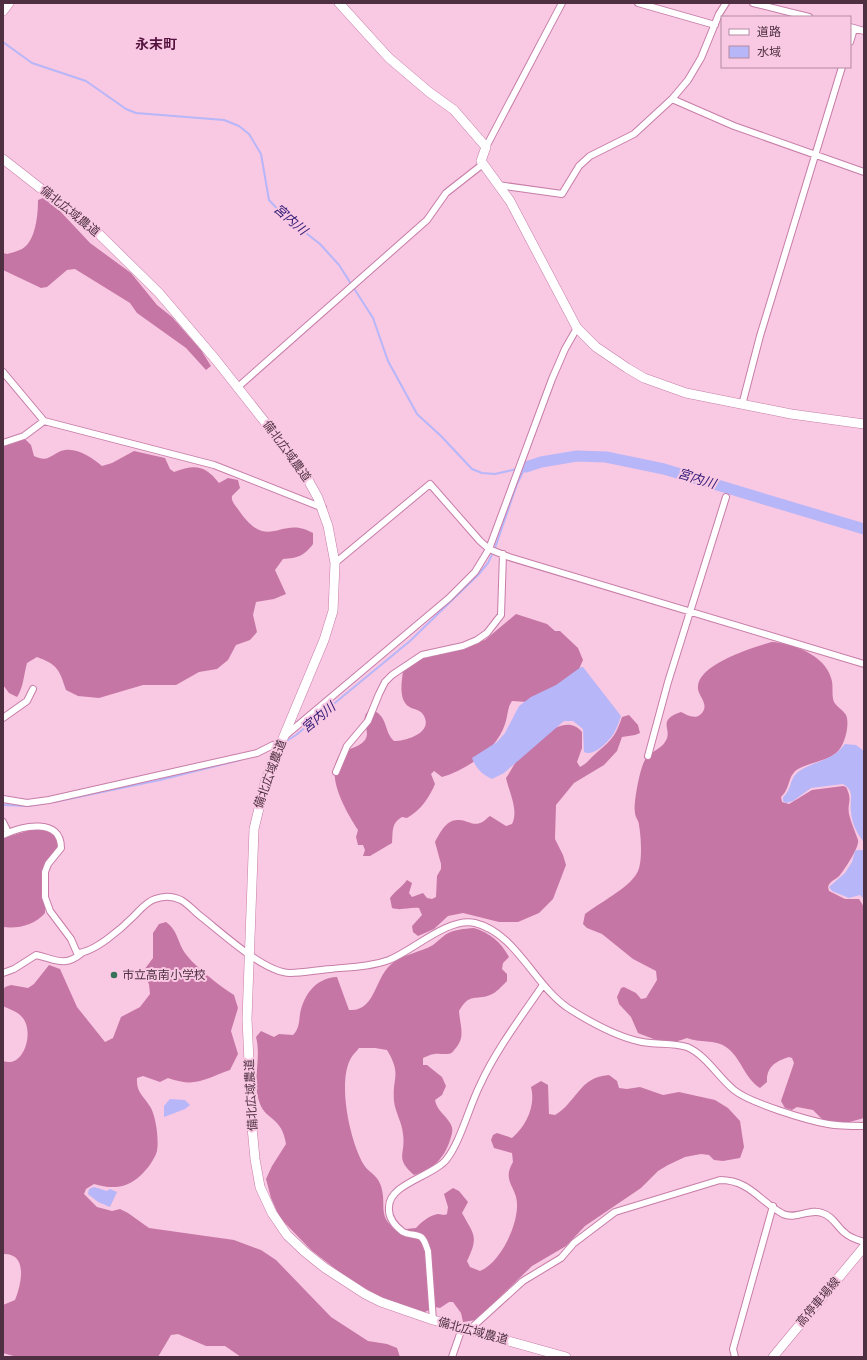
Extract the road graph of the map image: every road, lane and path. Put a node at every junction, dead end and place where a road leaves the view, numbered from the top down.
1 (9, 3) edge
2 (339, 3) edge
3 (562, 3) edge
4 (638, 3) edge
5 (726, 3) edge
6 (753, 3) edge
7 (3, 11) edge
8 (805, 16) edge
9 (715, 26) junction
10 (852, 28) edge
11 (864, 31) edge
12 (842, 68) edge
13 (672, 99) junction
14 (486, 147) junction
15 (816, 154) junction
16 (3, 159) edge
17 (483, 164) junction
18 (864, 172) edge
19 (498, 185) junction
20 (577, 328) junction
21 (3, 372) edge
22 (238, 387) junction
23 (742, 405) junction
24 (44, 422) junction
25 (864, 424) edge
26 (3, 443) edge
27 (726, 497) dead end
28 (323, 508) junction
29 (489, 549) junction
30 (503, 554) junction
31 (335, 563) junction
32 (690, 611) junction
33 (864, 664) edge
34 (33, 689) dead end
35 (3, 718) edge
36 (278, 744) junction
37 (648, 756) dead end
38 (336, 772) dead end
39 (3, 799) edge
40 (3, 822) edge
41 (5, 834) edge
42 (82, 953) junction
43 (249, 953) junction
44 (3, 973) edge
45 (543, 985) junction
46 (864, 1126) edge
47 (773, 1206) junction
48 (864, 1246) edge
49 (433, 1320) junction
50 (466, 1329) junction
51 (452, 1357) edge
52 (566, 1357) edge
53 (735, 1357) edge
54 (773, 1357) edge

1 - 7 street
2 - 14 street
3 - 14 street
4 - 9 street
5 - 9 street
6 - 8 street
9 - 13 street
10 - 11 street
12 - 15 street
13 - 15 street
13 - 19 street
14 - 17 street
15 - 18 street
15 - 23 street
16 - 22 street, 備北広域農道
17 - 19 street
17 - 22 street
19 - 20 street
20 - 23 street
20 - 29 street
21 - 24 street
22 - 28 street, 備北広域農道
23 - 25 street
24 - 26 street
24 - 28 street
27 - 32 street
28 - 31 street, 備北広域農道
29 - 30 street
29 - 31 street
29 - 36 street
30 - 32 street
30 - 38 street
31 - 36 street, 備北広域農道
32 - 33 street
32 - 37 street
34 - 35 street
36 - 39 street
36 - 43 street, 備北広域農道
40 - 41 street
41 - 42 street
42 - 43 street
42 - 44 street
43 - 45 street
43 - 49 street, 備北広域農道
45 - 46 street
45 - 49 street
47 - 48 street
47 - 50 street
47 - 53 street
48 - 54 street, 高停車場線
49 - 50 street, 備北広域農道
50 - 51 street
50 - 52 street, 備北広域農道

